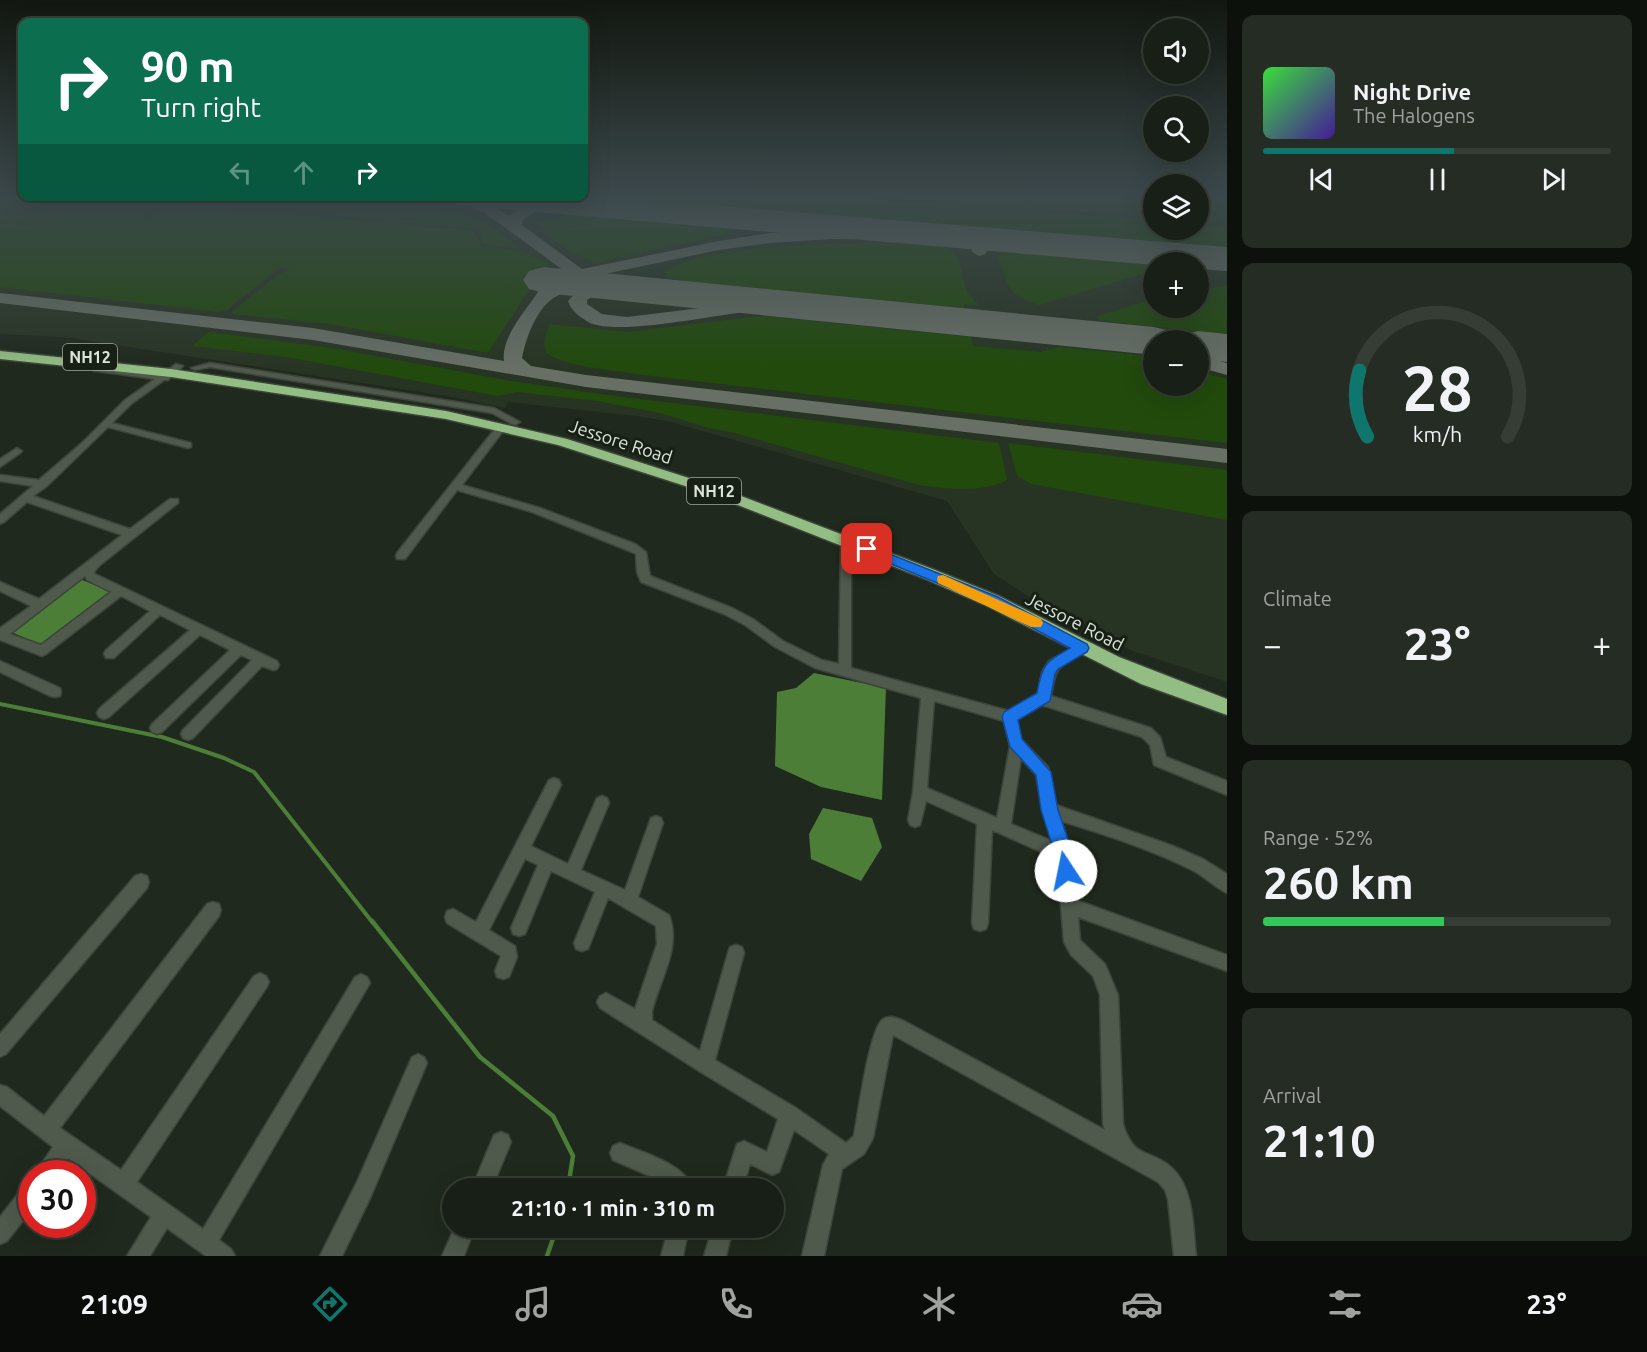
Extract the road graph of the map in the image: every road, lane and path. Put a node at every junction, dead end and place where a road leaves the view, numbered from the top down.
1 (0, 348) edge
2 (0, 357) edge
3 (171, 372) junction
4 (106, 424) junction
5 (508, 424) junction
6 (188, 445) dead end
7 (17, 451) dead end
8 (0, 464) edge
9 (0, 478) edge
10 (43, 484) junction
11 (455, 486) junction
12 (27, 498) junction
13 (174, 501) dead end
14 (0, 520) edge
15 (128, 536) junction
16 (846, 541) junction
17 (401, 556) dead end
18 (91, 566) junction
19 (0, 586) edge
20 (120, 591) junction
21 (40, 605) junction
22 (159, 609) junction
23 (199, 629) junction
24 (0, 635) edge
25 (240, 648) junction
26 (1082, 648) junction
27 (110, 654) dead end
28 (0, 666) edge
29 (844, 670) junction
30 (55, 692) dead end
31 (928, 694) junction
32 (1227, 696) edge
33 (1041, 699) junction
34 (1227, 707) edge
35 (104, 713) dead end
36 (1010, 717) junction
37 (157, 728) dead end
38 (188, 734) dead end
39 (1017, 744) junction
40 (554, 785) dead end
41 (1227, 788) edge
42 (920, 792) junction
43 (602, 803) dead end
44 (1050, 810) junction
45 (915, 820) dead end
46 (985, 820) junction
47 (656, 823) dead end
48 (1003, 828) junction
49 (522, 850) junction
50 (1064, 854) junction
51 (547, 862) junction
52 (572, 873) junction
53 (141, 882) dead end
54 (1227, 885) edge
55 (604, 889) junction
56 (629, 900) junction
57 (1070, 906) junction
58 (213, 910) dead end
59 (453, 917) dead end
60 (980, 923) dead end
61 (519, 928) dead end
62 (479, 933) junction
63 (582, 943) dead end
64 (736, 953) dead end
65 (1227, 963) edge
66 (503, 971) dead end
67 (260, 982) dead end
68 (361, 983) dead end
69 (606, 1002) dead end
70 (643, 1024) junction
71 (0, 1048) edge
72 (418, 1063) dead end
73 (705, 1065) junction
74 (0, 1094) edge
75 (789, 1115) junction
76 (46, 1130) junction
77 (501, 1142) dead end
78 (66, 1145) junction
79 (1125, 1152) junction
80 (620, 1153) dead end
81 (845, 1154) junction
82 (55, 1160) edge
83 (486, 1178) edge
84 (675, 1178) edge
85 (736, 1178) edge
86 (124, 1184) junction
87 (18, 1210) edge
88 (164, 1214) junction
89 (0, 1234) edge
90 (460, 1238) edge
91 (676, 1238) edge
92 (720, 1238) edge
93 (206, 1243) junction
94 (138, 1256) edge
95 (224, 1256) edge
96 (331, 1256) edge
97 (453, 1256) edge
98 (672, 1256) edge
99 (715, 1256) edge
100 (813, 1256) edge
101 (1185, 1256) edge

1 - 3 highway, NH12
2 - 3 highway, Jessore Road / NH12
3 - 4 street
3 - 5 highway, Jessore Road / NH12
3 - 5 highway, NH12
4 - 6 street
4 - 10 street
5 - 11 street
5 - 16 highway, Jessore Road / NH12
5 - 32 highway, NH12
7 - 8 street
9 - 10 street
10 - 12 street
11 - 17 street
11 - 29 street
12 - 14 street
12 - 15 street
13 - 15 street
15 - 18 street
16 - 26 highway, Jessore Road / NH12
16 - 29 street
18 - 20 street
18 - 21 street
19 - 21 street
20 - 22 street
20 - 24 street
21 - 24 street
22 - 23 street
22 - 27 street
23 - 25 street
23 - 35 street
25 - 37 street
25 - 38 street
26 - 33 street
26 - 34 highway, Jessore Road / NH12
28 - 30 street
29 - 31 street
31 - 36 street
31 - 42 street
33 - 36 street
33 - 41 street
36 - 39 street
39 - 44 street
39 - 48 street
40 - 49 street
42 - 45 street
42 - 46 street
43 - 52 street
44 - 50 street
44 - 54 street
46 - 48 street
46 - 60 street
47 - 56 street
48 - 50 street
49 - 51 street
49 - 62 street
50 - 57 street
51 - 52 street
51 - 61 street
52 - 55 street
53 - 71 street
55 - 56 street
55 - 63 street
56 - 70 street
57 - 65 street
57 - 79 street
58 - 76 street
59 - 62 street
62 - 66 street
64 - 73 street
67 - 86 street
68 - 93 street
69 - 70 street
70 - 73 street
72 - 96 street
73 - 75 street
74 - 76 street
75 - 81 street
75 - 85 street
76 - 78 street
77 - 83 street
78 - 82 street
78 - 86 street
79 - 81 street
79 - 101 street
80 - 84 street
81 - 100 street
86 - 88 street
87 - 89 street
88 - 93 street
88 - 94 street
90 - 97 street
91 - 98 street
92 - 99 street
93 - 95 street

